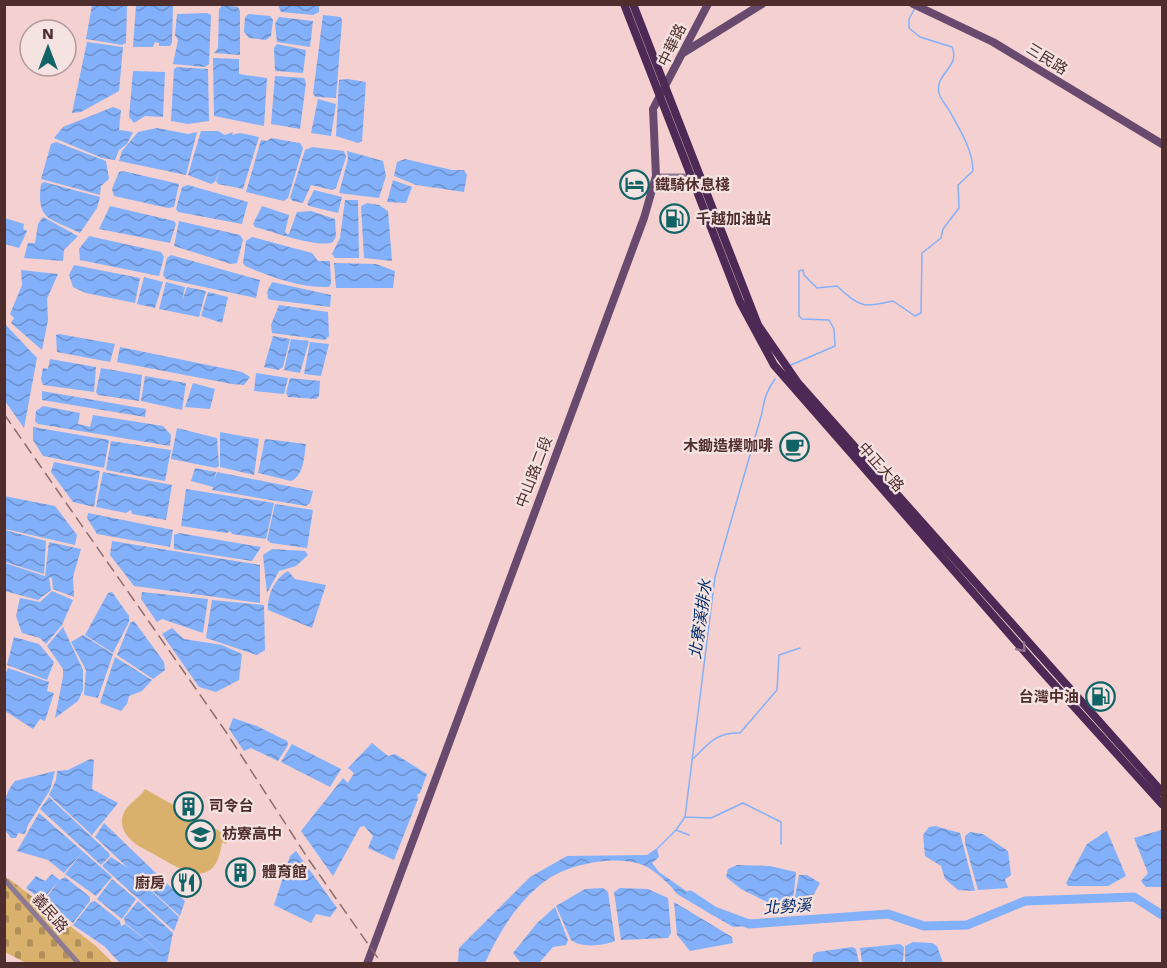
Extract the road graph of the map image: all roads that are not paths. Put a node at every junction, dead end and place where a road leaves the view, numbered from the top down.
1 (624, 4) edge
2 (633, 4) edge
3 (708, 4) edge
4 (762, 4) edge
5 (917, 6) edge
6 (681, 53) junction
7 (666, 89) junction
8 (660, 98) junction
9 (1162, 144) edge
10 (656, 176) junction
11 (691, 176) junction
12 (1087, 713) junction
13 (1162, 792) edge
14 (1162, 804) edge
15 (4, 879) edge
16 (79, 963) edge
17 (367, 963) edge

1 - 8 main road
2 - 7 main road
3 - 6 street, 中華路
4 - 6 street
5 - 9 street, 三民路
6 - 7 street, 中華路
7 - 8 street, 中華路
7 - 12 main road, 中正大路
8 - 10 street, 中山路二段
8 - 11 main road, 中正大路
10 - 11 street
10 - 17 street, 中山路二段
11 -> 12 main road, 中正大路
12 - 13 main road, 中正大路
12 - 14 main road, 中正大路
15 - 16 street, 義民路

